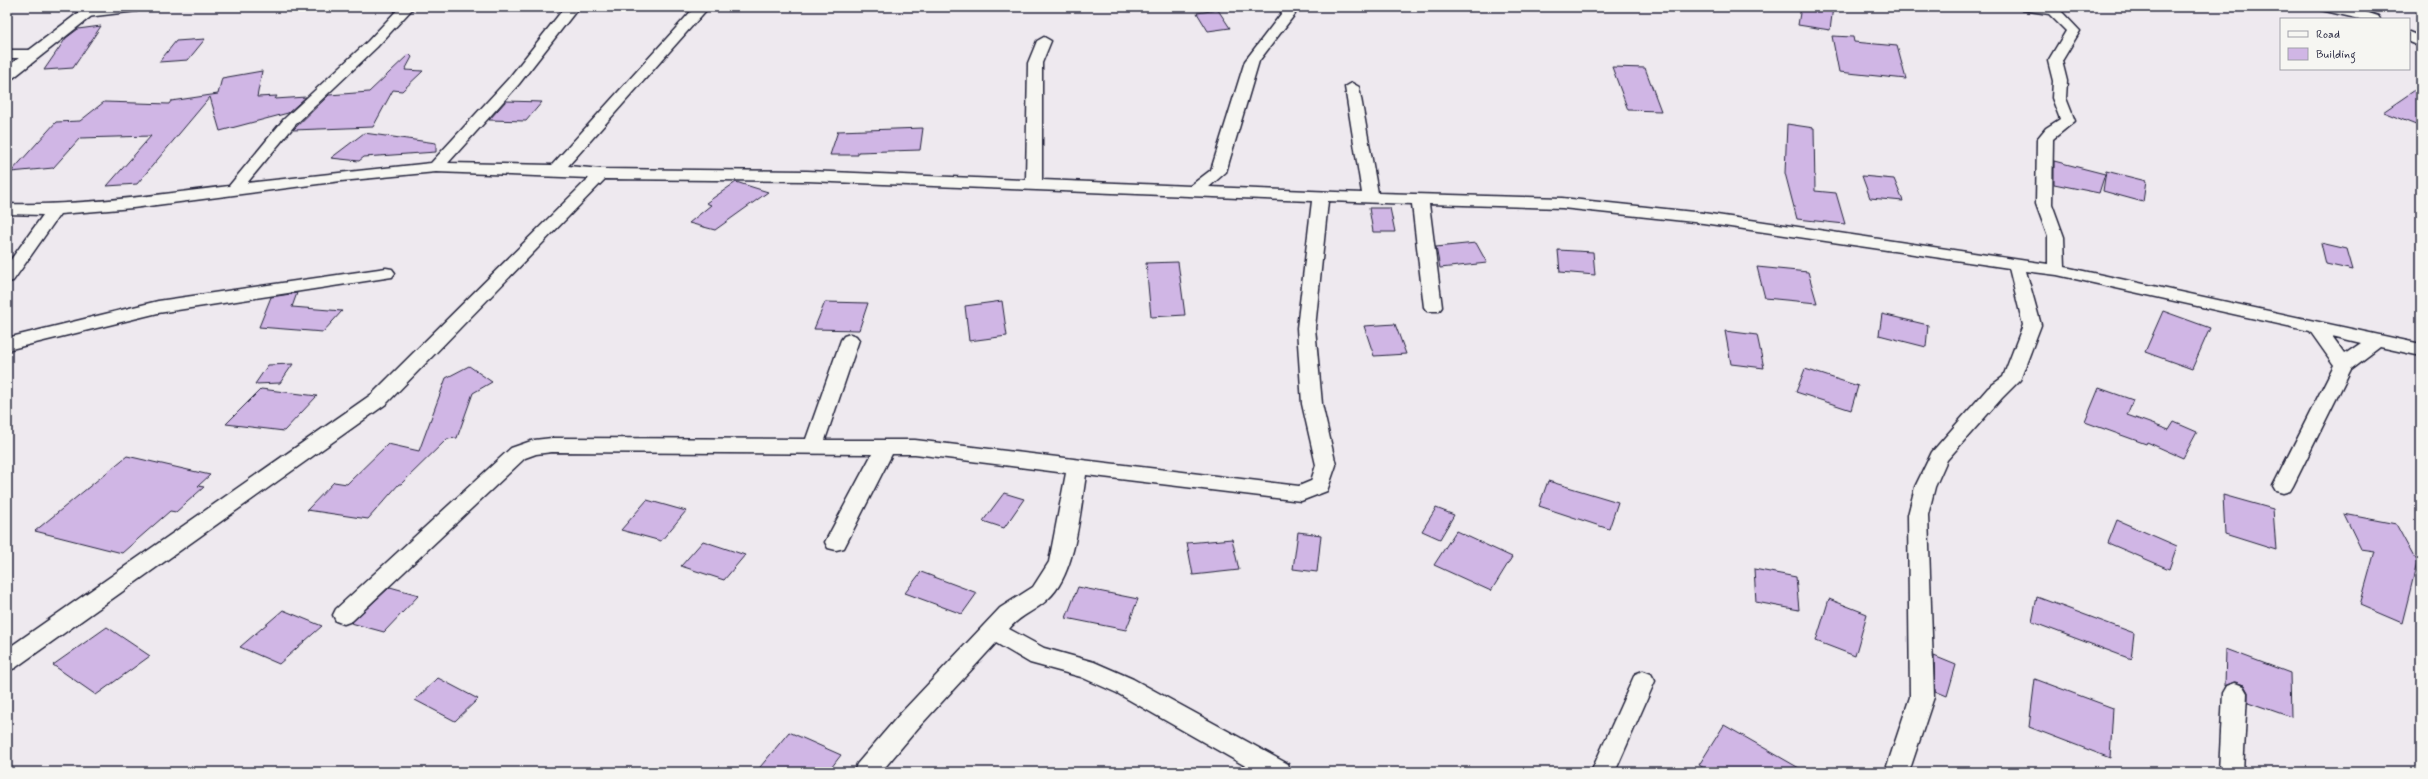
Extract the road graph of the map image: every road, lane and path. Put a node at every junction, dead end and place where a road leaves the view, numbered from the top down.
1 (137, 7) edge
2 (407, 7) edge
3 (572, 7) edge
4 (702, 7) edge
5 (1289, 7) edge
6 (2027, 7) edge
7 (2326, 7) edge
8 (2056, 9) edge
9 (91, 10) edge
10 (2370, 18) edge
11 (2410, 37) edge
12 (1044, 41) dead end
13 (2421, 43) edge
14 (7, 54) edge
15 (35, 54) junction
16 (7, 75) edge
17 (1352, 87) dead end
18 (436, 167) junction
19 (556, 170) junction
20 (1218, 172) junction
21 (601, 174) junction
22 (1034, 185) junction
23 (233, 191) junction
24 (1194, 191) junction
25 (1235, 192) junction
26 (1321, 196) junction
27 (1371, 198) junction
28 (1420, 200) junction
29 (7, 209) edge
30 (55, 210) junction
31 (2016, 264) junction
32 (2057, 270) junction
33 (386, 273) dead end
34 (7, 277) edge
35 (1433, 307) dead end
36 (2316, 327) junction
37 (850, 340) dead end
38 (2377, 340) junction
39 (7, 344) edge
40 (2421, 350) edge
41 (2343, 365) junction
42 (813, 446) junction
43 (886, 447) junction
44 (1077, 467) junction
45 (2283, 486) dead end
46 (836, 542) dead end
47 (344, 615) dead end
48 (994, 632) junction
49 (7, 661) edge
50 (1643, 681) dead end
51 (2235, 693) dead end
52 (866, 772) edge
53 (1279, 772) edge
54 (1603, 772) edge
55 (1897, 772) edge
56 (2231, 772) edge

1 - 9 street
2 - 23 street
3 - 18 street
4 - 19 street
5 - 20 street
6 - 8 street
7 - 10 street
8 - 32 street
9 - 15 street
11 - 13 street
12 - 22 street
14 - 15 street
15 - 16 street
17 - 27 street
18 - 19 street
18 - 23 street
19 - 21 street
20 - 24 street
20 - 25 street
21 - 22 street
21 - 49 street
22 - 24 street
23 - 30 street
24 - 25 street
25 - 26 street
26 - 27 street
26 - 44 street
27 - 28 street
28 - 31 street
28 - 35 street
29 - 30 street
30 - 34 street
31 - 32 street
31 - 55 street
32 - 36 street
33 - 39 street
36 - 38 street
36 - 41 street
37 - 42 street
38 - 40 street
38 - 41 street
41 - 45 street
42 - 43 street
42 - 47 street
43 - 44 street
43 - 46 street
44 - 48 street
48 - 52 street
48 - 53 street
50 - 54 street
51 - 56 street

